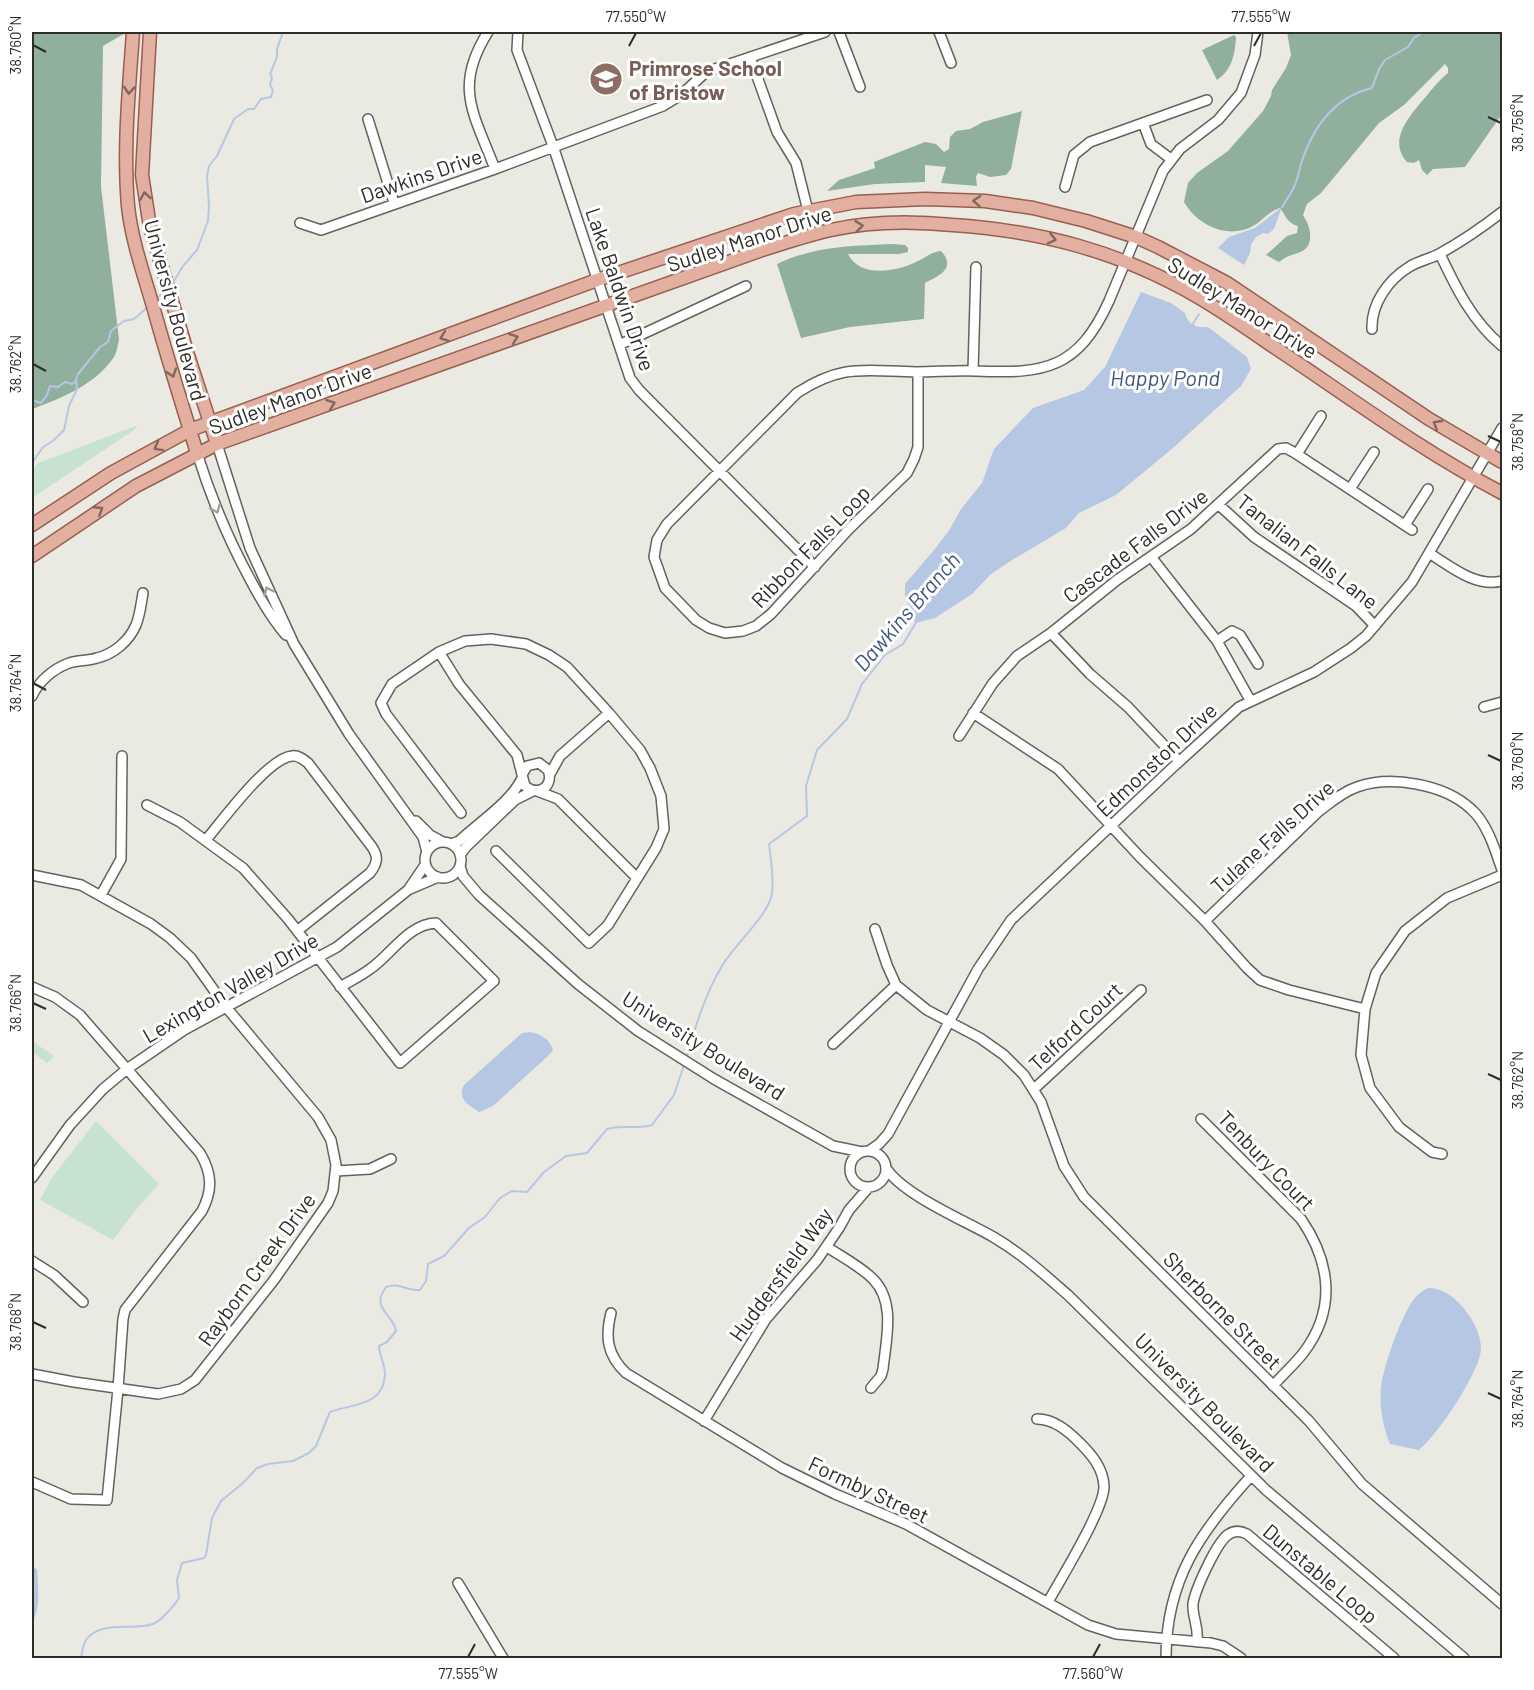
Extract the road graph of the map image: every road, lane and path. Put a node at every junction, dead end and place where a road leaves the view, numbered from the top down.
1 (133, 32) edge
2 (150, 32) edge
3 (488, 32) edge
4 (519, 32) edge
5 (825, 32) edge
6 (840, 32) edge
7 (939, 32) edge
8 (1258, 32) edge
9 (750, 57) junction
10 (951, 63) dead end
11 (860, 87) dead end
12 (1207, 100) dead end
13 (368, 119) dead end
14 (1143, 123) junction
15 (553, 146) junction
16 (1172, 159) junction
17 (495, 169) junction
18 (1065, 188) dead end
19 (394, 203) junction
20 (808, 211) junction
21 (1503, 212) edge
22 (300, 223) dead end
23 (1136, 237) junction
24 (1440, 254) junction
25 (1126, 261) junction
26 (976, 267) dead end
27 (597, 280) junction
28 (746, 286) dead end
29 (606, 306) junction
30 (1372, 329) dead end
31 (619, 345) junction
32 (1503, 345) edge
33 (973, 371) junction
34 (918, 372) junction
35 (1321, 416) dead end
36 (211, 422) junction
37 (1503, 428) edge
38 (190, 430) junction
39 (217, 444) junction
40 (1374, 452) dead end
41 (197, 453) junction
42 (1297, 454) junction
43 (1487, 454) junction
44 (1503, 462) edge
45 (720, 471) junction
46 (1473, 478) junction
47 (1350, 489) junction
48 (1428, 489) dead end
49 (1503, 493) edge
50 (1219, 505) junction
51 (32, 525) edge
52 (1430, 553) junction
53 (32, 556) edge
54 (1152, 558) junction
55 (815, 567) junction
56 (1503, 581) edge
57 (143, 593) dead end
58 (1375, 626) junction
59 (1051, 633) junction
60 (1217, 641) junction
61 (294, 644) junction
62 (439, 652) junction
63 (1258, 664) dead end
64 (32, 696) edge
65 (1250, 700) junction
66 (1503, 702) edge
67 (1484, 707) dead end
68 (609, 713) junction
69 (973, 713) junction
70 (959, 736) dead end
71 (517, 755) junction
72 (122, 756) dead end
73 (560, 756) junction
74 (1179, 761) junction
75 (536, 763) junction
76 (522, 776) junction
77 (550, 776) junction
78 (535, 791) junction
79 (558, 799) junction
80 (147, 805) dead end
81 (402, 806) junction
82 (461, 813) dead end
83 (1111, 825) junction
84 (206, 840) junction
85 (447, 843) junction
86 (496, 850) dead end
87 (427, 852) junction
88 (460, 855) junction
89 (425, 865) junction
90 (460, 866) junction
91 (1503, 870) edge
92 (32, 875) edge
93 (1503, 875) edge
94 (442, 878) junction
95 (637, 878) junction
96 (408, 890) junction
97 (101, 895) junction
98 (479, 895) junction
99 (1205, 921) junction
100 (875, 929) dead end
101 (297, 931) junction
102 (318, 957) junction
103 (896, 986) junction
104 (32, 987) edge
105 (340, 987) junction
106 (1141, 990) dead end
107 (226, 1007) junction
108 (1365, 1008) junction
109 (949, 1023) junction
110 (833, 1044) dead end
111 (127, 1069) junction
112 (1034, 1089) junction
113 (1201, 1119) dead end
114 (888, 1134) junction
115 (833, 1146) junction
116 (865, 1152) junction
117 (1442, 1154) dead end
118 (391, 1159) dead end
119 (885, 1165) junction
120 (850, 1167) junction
121 (336, 1171) junction
122 (32, 1178) edge
123 (853, 1180) junction
124 (873, 1186) junction
125 (908, 1190) junction
126 (849, 1210) junction
127 (827, 1247) junction
128 (32, 1262) edge
129 (83, 1302) dead end
130 (611, 1313) dead end
131 (32, 1374) edge
132 (1273, 1386) junction
133 (871, 1388) dead end
134 (118, 1389) junction
135 (1037, 1419) dead end
136 (704, 1421) junction
137 (1251, 1476) junction
138 (32, 1482) edge
139 (458, 1583) dead end
140 (1048, 1602) junction
141 (1503, 1604) edge
142 (1166, 1639) junction
143 (1197, 1641) junction
144 (503, 1659) edge
145 (1166, 1659) edge
146 (1241, 1659) edge
147 (1394, 1659) edge
148 (1464, 1659) edge

1 -> 38 main road, University Boulevard
36 -> 2 main road, University Boulevard
3 - 17 street
4 - 15 street, Lake Baldwin Drive
5 - 9 street, Dawkins Drive
6 - 11 street
7 - 10 street
8 - 16 street, Ribbon Falls Loop
9 - 15 street, Dawkins Drive
9 - 20 street
12 - 14 street
13 - 19 street
14 - 16 street
14 - 18 street
15 - 17 street, Dawkins Drive
15 - 27 street, Lake Baldwin Drive
16 - 23 street, Ribbon Falls Loop
17 - 19 street, Dawkins Drive
19 - 22 street, Dawkins Drive
23 -> 20 main road, Sudley Manor Drive
20 - 27 main road, Sudley Manor Drive
21 - 24 street
23 - 25 street, Ribbon Falls Loop
43 -> 23 main road, Sudley Manor Drive
24 - 30 street
24 - 32 street
29 -> 25 main road, Sudley Manor Drive
25 - 33 street, Ribbon Falls Loop
25 - 46 main road, Sudley Manor Drive
26 - 33 street
27 - 29 street, Lake Baldwin Drive
27 -> 36 main road, Sudley Manor Drive
28 - 31 street
29 - 31 street, Lake Baldwin Drive
39 -> 29 main road, Sudley Manor Drive
31 - 45 street, Lake Baldwin Drive
33 - 34 street, Ribbon Falls Loop
34 - 45 street, Ribbon Falls Loop
34 - 55 street, Ribbon Falls Loop
35 - 42 street
36 - 38 main road, Sudley Manor Drive
36 - 39 main road, University Boulevard
37 - 43 street, Edmonston Drive
38 - 41 main road, University Boulevard
38 -> 51 main road, Sudley Manor Drive
39 - 41 main road, Sudley Manor Drive
61 -> 39 street, University Boulevard
40 - 47 street
53 -> 41 main road, Sudley Manor Drive
41 -> 61 street, University Boulevard
42 - 47 street
42 - 50 street, Cascade Falls Drive
43 - 44 main road, Sudley Manor Drive
43 - 46 street, Edmonston Drive
45 - 55 street, Lake Baldwin Drive
45 - 55 street, Ribbon Falls Loop
46 - 49 main road, Sudley Manor Drive
46 - 52 street, Edmonston Drive
47 - 48 street
50 - 54 street, Cascade Falls Drive
50 - 58 street, Tanalian Falls Lane
52 - 56 street
52 - 58 street, Edmonston Drive
54 - 59 street, Cascade Falls Drive
54 - 60 street
57 - 64 street
58 - 65 street, Edmonston Drive
59 - 69 street, Cascade Falls Drive
59 - 74 street
60 - 63 street
60 - 65 street
61 - 81 street, University Boulevard
62 - 68 street
62 - 71 street
62 - 82 street
65 - 74 street, Edmonston Drive
66 - 67 street
68 - 73 street
68 - 95 street
69 - 70 street, Cascade Falls Drive
69 - 83 street
71 - 75 street
71 - 76 street
72 - 97 street
73 - 75 street
73 - 77 street
74 - 83 street, Edmonston Drive
75 - 76 street
75 - 77 street
76 - 78 street
76 - 85 street
77 - 78 street
77 - 79 street
78 - 79 street
78 - 88 street
79 - 95 street
80 - 84 street
81 - 85 street, University Boulevard
81 - 87 street, University Boulevard
83 - 99 street
83 - 109 street, Edmonston Drive
84 - 101 street
84 - 101 street
85 - 87 street
85 - 88 street
86 - 95 street
87 - 89 street
88 - 90 street
89 - 94 street
89 - 96 street, Lexington Valley Drive
90 - 94 street
90 - 98 street, University Boulevard
91 - 99 street, Tulane Falls Drive
92 - 97 street, Rayborn Creek Drive
93 - 108 street
94 - 96 street, Lexington Valley Drive
94 - 98 street, University Boulevard
96 - 102 street, Lexington Valley Drive
97 - 107 street, Rayborn Creek Drive
98 - 115 street, University Boulevard
99 - 108 street
100 - 103 street
101 - 102 street
102 - 105 street
102 - 107 street, Lexington Valley Drive
103 - 109 street, Sherborne Street
103 - 110 street
104 - 111 street
105 - 105 street
106 - 112 street, Telford Court
107 - 111 street, Lexington Valley Drive
107 - 121 street, Rayborn Creek Drive
108 - 117 street
109 - 112 street, Sherborne Street
109 - 114 street, Edmonston Drive
111 - 122 street, Lexington Valley Drive
111 - 134 street
112 - 132 street, Sherborne Street
113 - 132 street, Tenbury Court
114 - 116 street, Edmonston Drive
114 - 119 street, Edmonston Drive
115 - 116 street, University Boulevard
115 - 120 street, University Boulevard
116 - 119 street
116 - 120 street
118 - 121 street
119 - 124 street
119 - 125 street, University Boulevard
120 - 123 street
121 - 134 street, Rayborn Creek Drive
123 - 124 street
123 - 126 street, Huddersfield Way
124 - 125 street, University Boulevard
124 - 126 street, Huddersfield Way
125 - 137 street, University Boulevard
126 - 127 street, Huddersfield Way
127 - 133 street
127 - 136 street, Huddersfield Way
128 - 129 street
130 - 136 street, Formby Street
131 - 134 street, Rayborn Creek Drive
132 - 141 street, Sherborne Street
134 - 138 street
135 - 140 street
136 - 140 street, Formby Street
137 - 142 street
137 - 148 street, University Boulevard
139 - 144 street
140 - 142 street, Formby Street
142 - 143 street, Formby Street
142 - 145 street
143 - 146 street, Formby Street
143 - 147 street, Dunstable Loop

